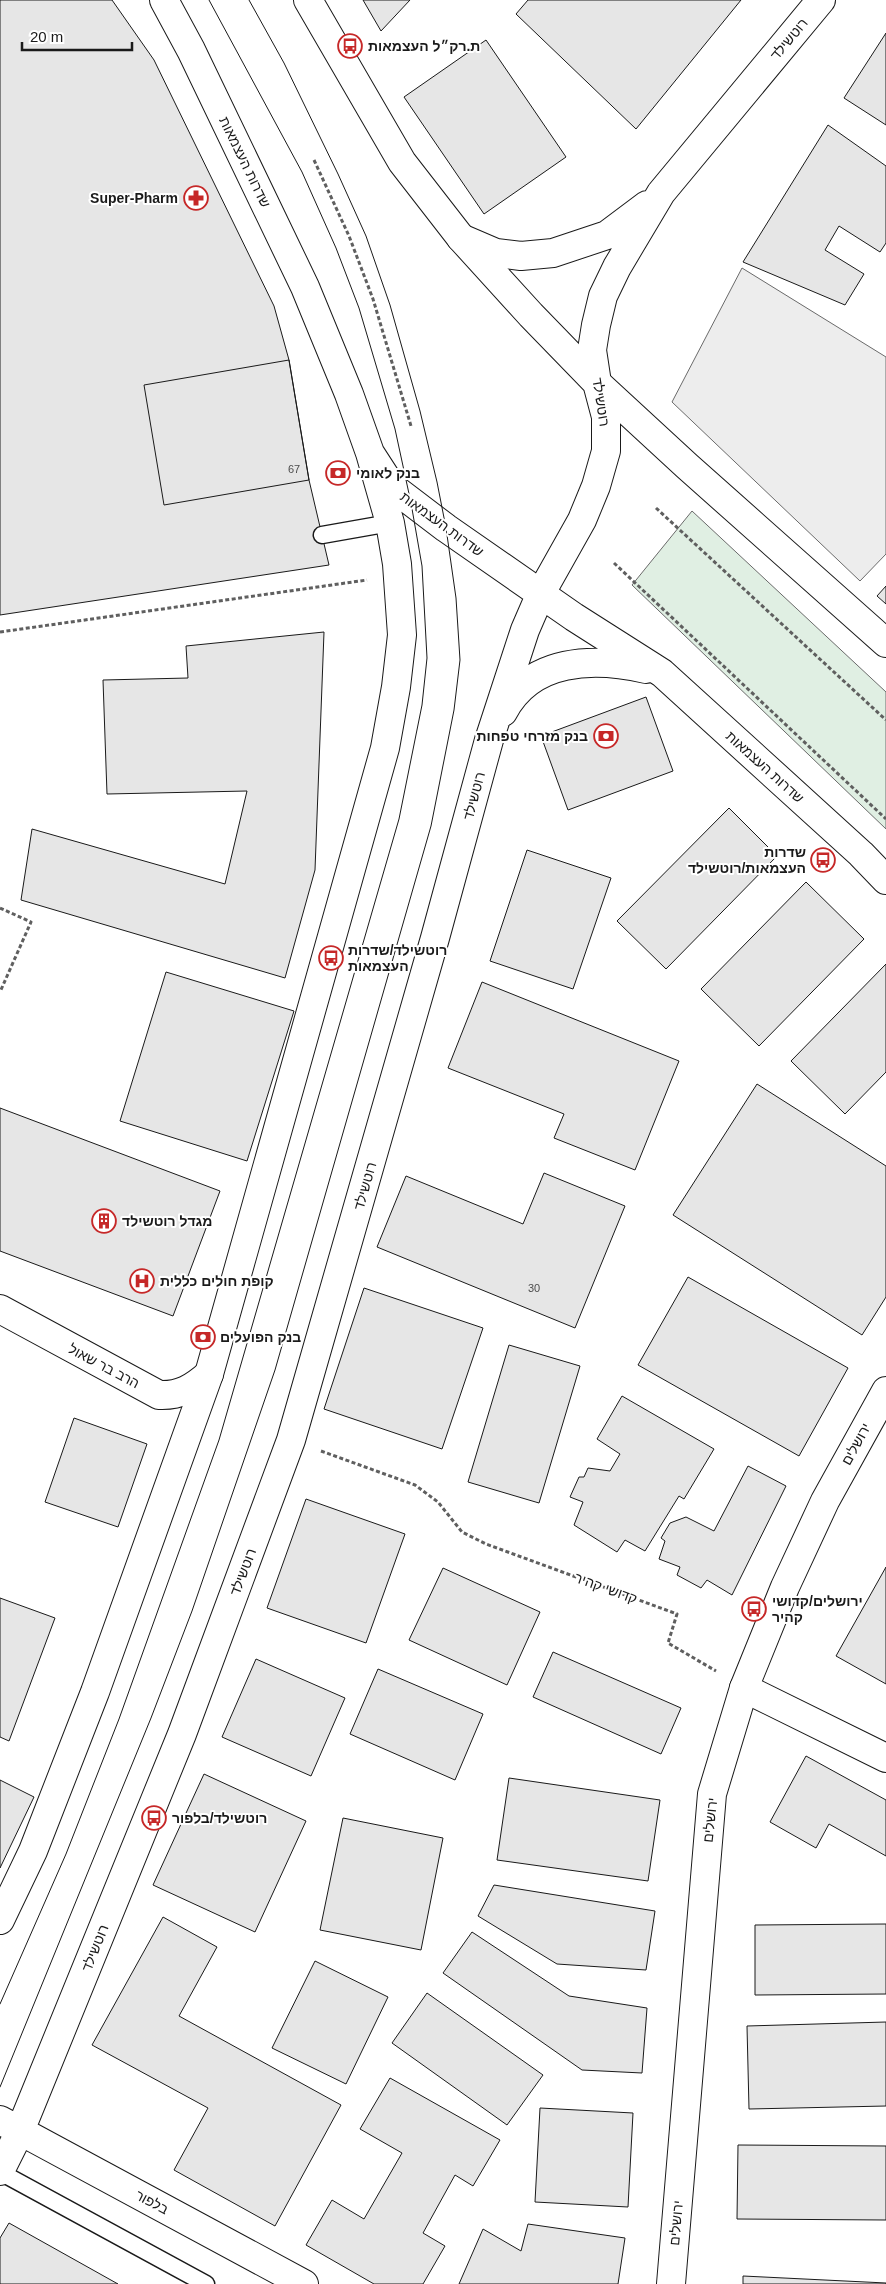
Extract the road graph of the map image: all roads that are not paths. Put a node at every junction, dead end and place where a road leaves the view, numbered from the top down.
1 (164, 0) edge
2 (308, 0) edge
3 (821, 0) edge
4 (662, 193) junction
5 (461, 238) junction
6 (597, 383) junction
7 (370, 453) junction
8 (390, 523) junction
9 (322, 535) dead end
10 (540, 593) junction
11 (886, 643) edge
12 (662, 673) junction
13 (489, 740) junction
14 (886, 880) edge
15 (0, 1309) edge
16 (209, 1374) junction
17 (886, 1391) edge
18 (744, 1688) junction
19 (886, 1758) edge
20 (0, 1920) edge
21 (10, 2125) edge
22 (0, 2171) edge
23 (206, 2284) edge
24 (304, 2284) edge
25 (671, 2284) edge

1 - 7 street, שדרות העצמאות
2 - 5 street
3 - 4 street, רוטשילד
4 - 5 street, רוטשילד
4 - 6 street, רוטשילד
5 - 6 street
6 - 10 street, רוטשילד
6 - 11 street
7 - 8 street
7 - 10 street, שדרות העצמאות
8 - 9 lane
8 - 16 street
10 - 12 street, שדרות העצמאות
10 - 13 street, רוטשילד
12 - 13 street
12 - 14 street, שדרות העצמאות
13 - 21 street, רוטשילד
15 - 16 street, הרב בר שאול
16 - 20 street
17 - 18 street, ירושלים
18 - 19 street
18 - 25 street, ירושלים
21 - 22 street, רוטשילד
21 - 24 street, בלפור
22 - 23 lane

